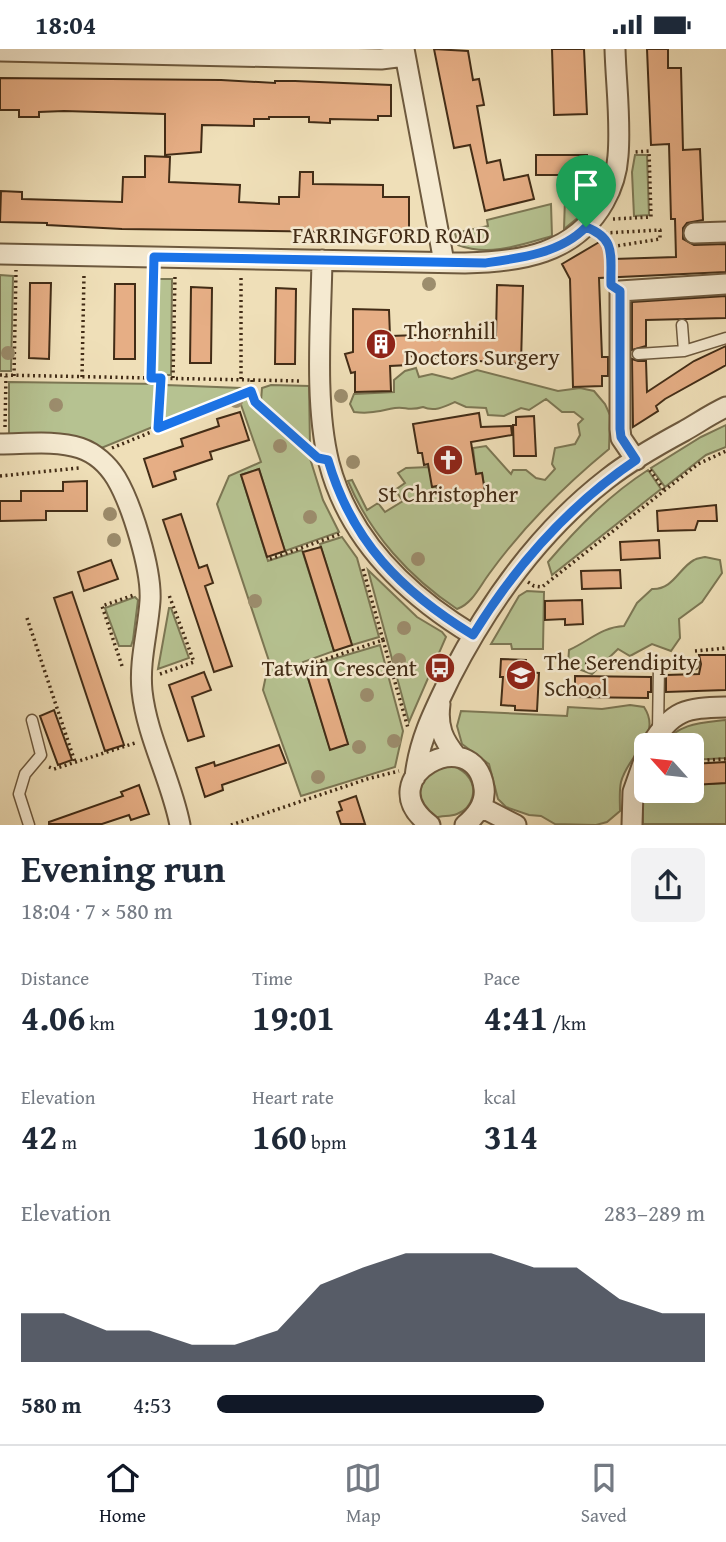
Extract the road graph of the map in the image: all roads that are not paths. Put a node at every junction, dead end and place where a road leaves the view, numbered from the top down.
1 (615, 49) edge
2 (0, 51) edge
3 (405, 52) edge
4 (726, 232) edge
5 (694, 233) dead end
6 (8, 254) edge
7 (323, 260) junction
8 (444, 262) junction
9 (726, 284) edge
10 (682, 325) dead end
11 (726, 338) edge
12 (684, 351) junction
13 (631, 354) junction
14 (726, 407) edge
15 (2, 444) edge
16 (642, 464) junction
17 (473, 635) junction
18 (694, 664) road end
19 (440, 698) junction
20 (725, 707) edge
21 (32, 720) dead end
22 (655, 733) edge
23 (661, 733) edge
24 (457, 757) junction
25 (415, 772) junction
26 (634, 789) edge
27 (481, 807) junction
28 (422, 822) edge
29 (29, 824) edge
30 (180, 824) edge
31 (465, 824) edge
32 (516, 824) edge
33 (632, 824) edge

1 - 8 street, FARRINGFORD ROAD
2 - 3 street
3 - 8 street
4 - 5 street
6 - 7 street, FARRINGFORD ROAD
7 - 8 street, FARRINGFORD ROAD
7 - 17 street
9 - 13 street
10 - 12 lane
11 - 12 lane
12 - 13 lane
13 - 16 street
14 - 16 street
15 - 30 street
16 - 17 street
17 - 19 street
18 - 22 lane
19 - 24 street
19 - 25 street
20 - 23 street
21 - 29 lane
24 - 25 street
24 - 27 street
25 - 28 street
26 - 33 street
27 - 31 street
27 - 32 street

